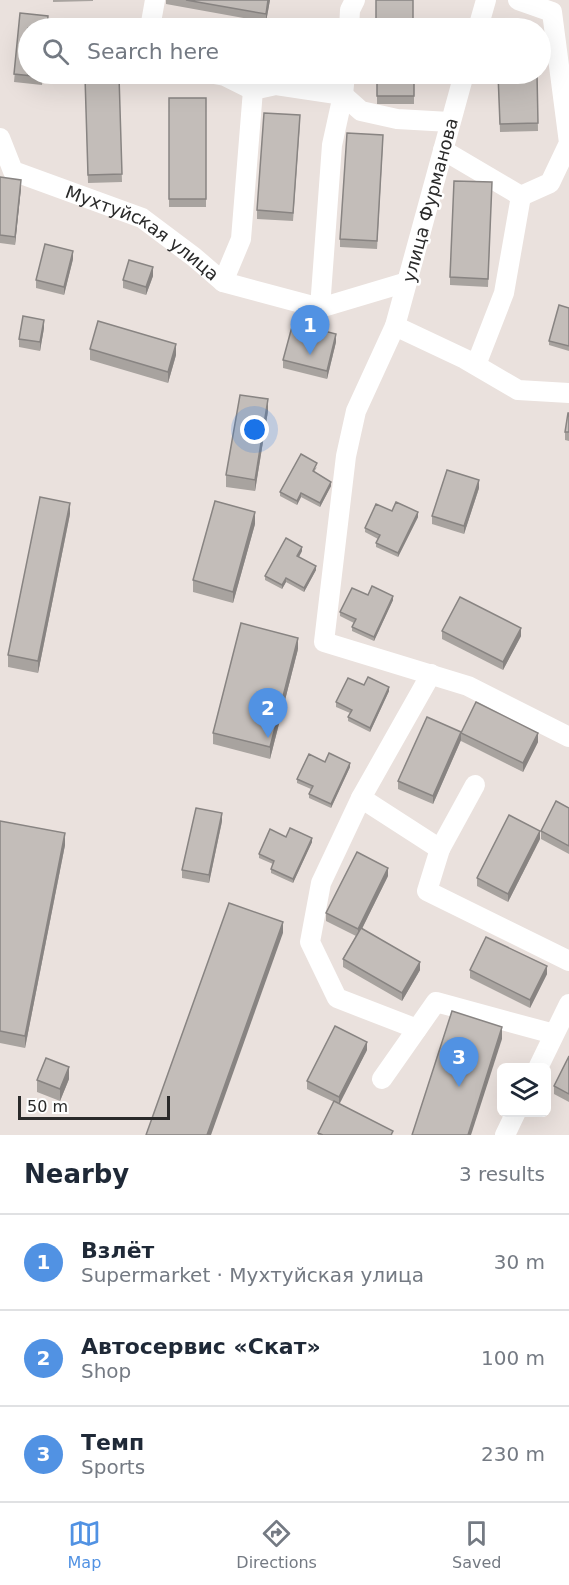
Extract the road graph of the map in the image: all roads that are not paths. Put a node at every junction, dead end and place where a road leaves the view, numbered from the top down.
1 (155, 0) edge
2 (355, 0) edge
3 (486, 0) edge
4 (518, 0) edge
5 (556, 6) edge
6 (152, 18) edge
7 (350, 18) edge
8 (481, 18) edge
9 (241, 84) edge
10 (344, 84) edge
11 (461, 84) edge
12 (253, 90) junction
13 (343, 95) junction
14 (450, 122) junction
15 (0, 138) edge
16 (442, 150) junction
17 (521, 196) junction
18 (223, 282) junction
19 (407, 282) junction
20 (320, 308) junction
21 (395, 326) junction
22 (476, 365) junction
23 (569, 393) edge
24 (431, 674) junction
25 (569, 737) edge
26 (476, 785) dead end
27 (361, 798) junction
28 (440, 849) junction
29 (569, 961) edge
30 (569, 1004) edge
31 (417, 1029) junction
32 (554, 1034) junction
33 (540, 1063) edge
34 (382, 1079) dead end
35 (514, 1117) edge
36 (505, 1135) edge

1 - 6 street
2 - 7 street
3 - 8 street
4 - 5 street
5 - 17 street
9 - 12 street
10 - 13 street
11 - 14 street, улица Фурманова
12 - 13 street
12 - 18 street
13 - 14 street
13 - 20 street
14 - 16 street, улица Фурманова
15 - 18 street, Мухтуйская улица
16 - 17 street
16 - 19 street, улица Фурманова
17 - 22 street
18 - 20 street, Мухтуйская улица
19 - 20 street
19 - 21 street, улица Фурманова
21 - 22 street
21 - 24 street, улица Фурманова
22 - 23 street
24 - 25 street
24 - 27 street
26 - 28 street
27 - 28 street
27 - 31 street
28 - 29 street
30 - 32 street
31 - 32 street
31 - 34 street
32 - 33 street
35 - 36 street

